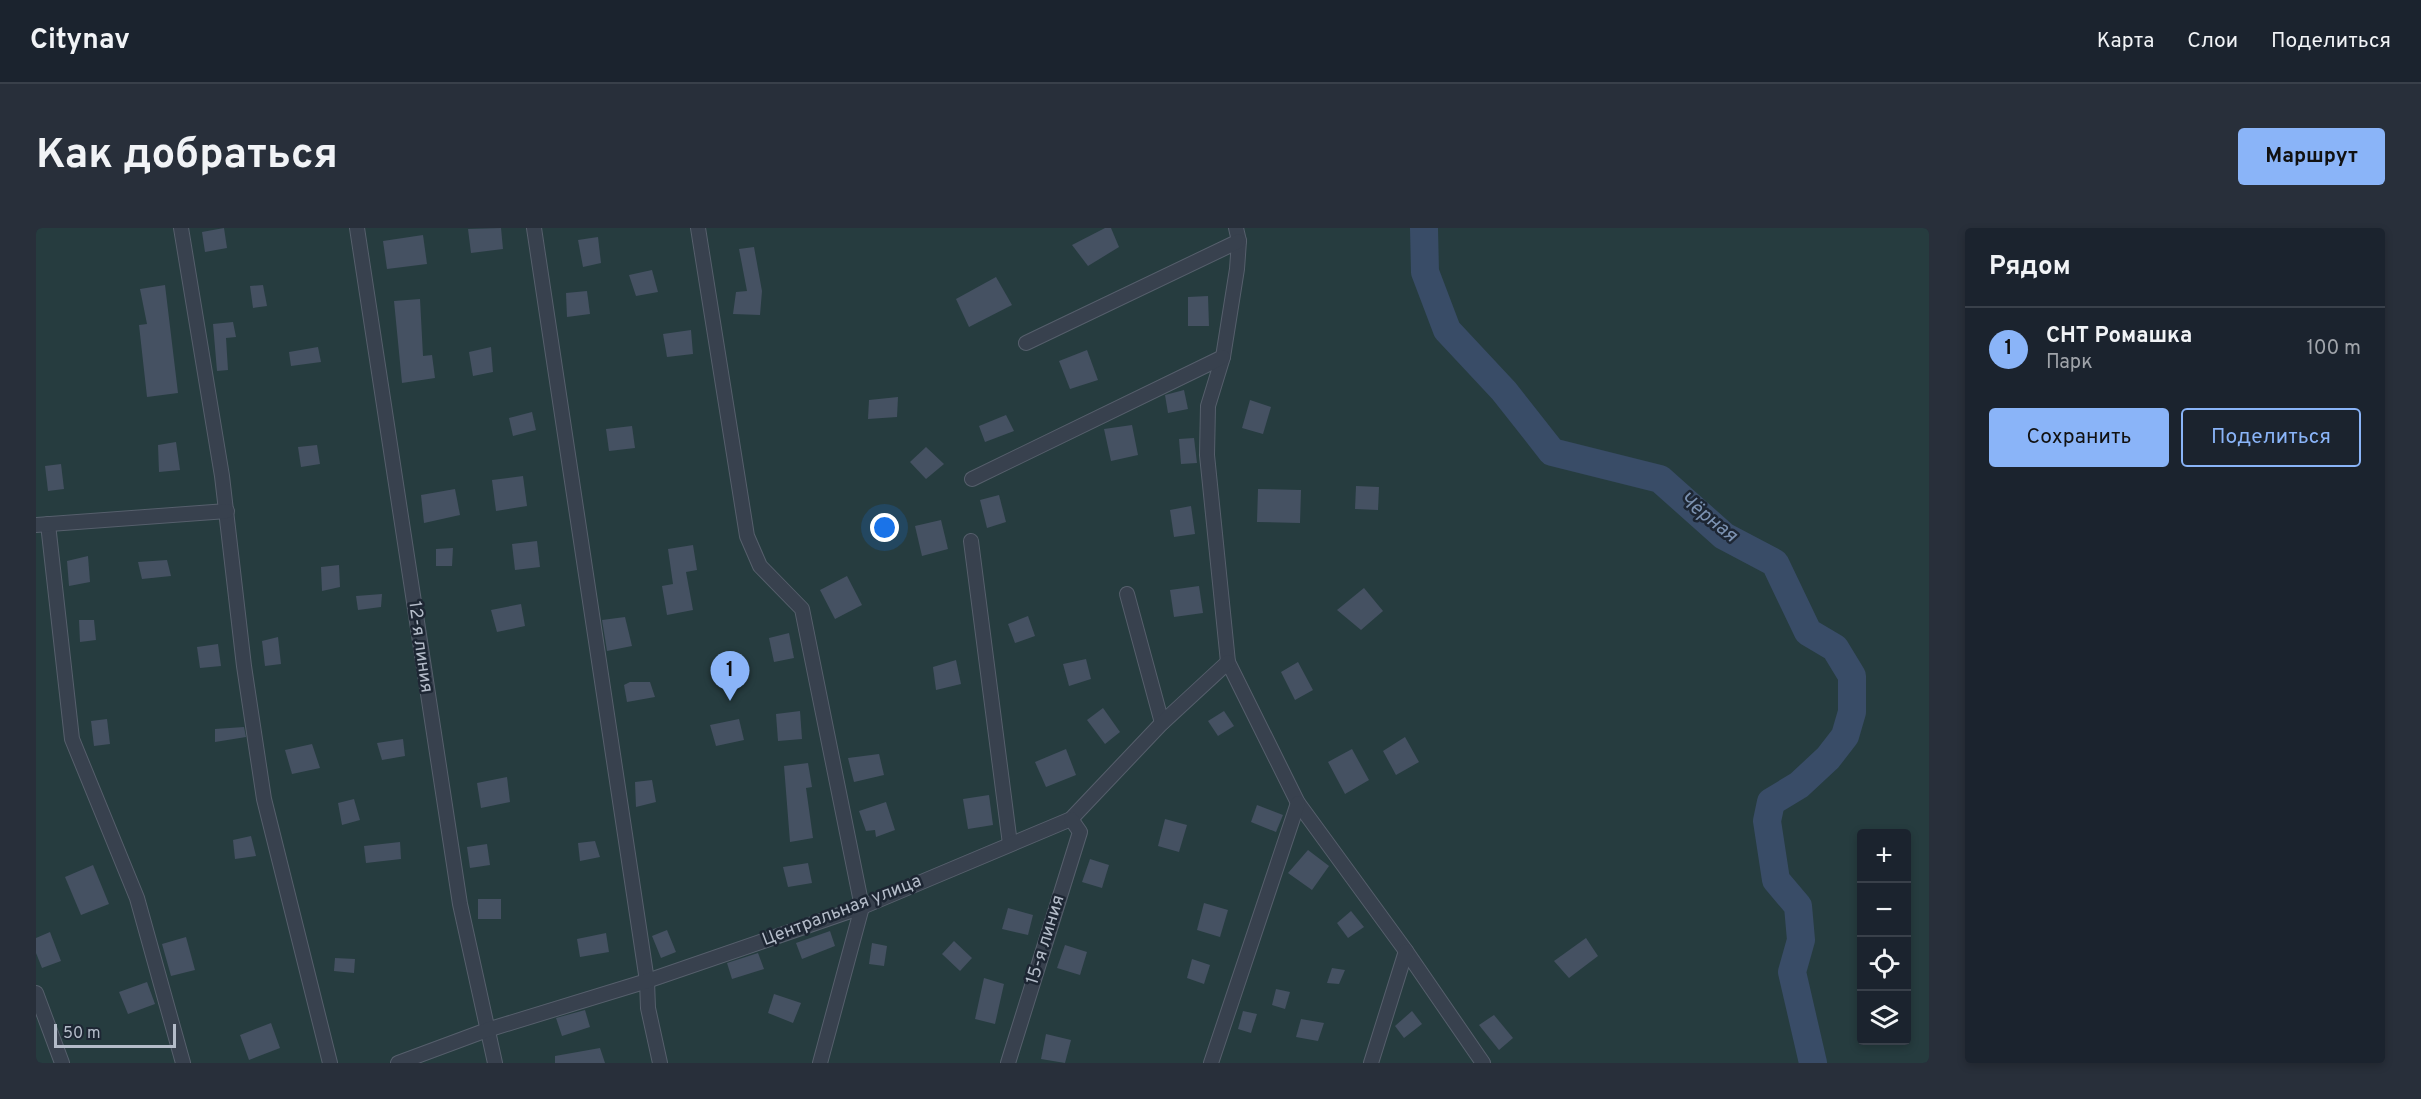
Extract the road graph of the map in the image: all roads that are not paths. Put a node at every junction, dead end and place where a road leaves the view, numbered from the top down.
1 (181, 228) edge
2 (357, 228) edge
3 (534, 228) edge
4 (698, 228) edge
5 (1238, 234) edge
6 (1026, 343) dead end
7 (1223, 357) junction
8 (972, 479) dead end
9 (227, 511) junction
10 (42, 525) edge
11 (971, 541) dead end
12 (1127, 594) dead end
13 (1228, 662) junction
14 (1162, 723) junction
15 (1298, 803) junction
16 (1071, 819) junction
17 (1010, 844) junction
18 (862, 907) junction
19 (1406, 951) junction
20 (647, 981) junction
21 (36, 993) edge
22 (487, 1030) junction
23 (62, 1063) edge
24 (183, 1063) edge
25 (330, 1063) edge
26 (398, 1063) edge
27 (495, 1063) edge
28 (660, 1063) edge
29 (820, 1063) edge
30 (1008, 1063) edge
31 (1210, 1063) edge
32 (1371, 1063) edge
33 (1483, 1063) edge

1 - 9 street
2 - 22 street, 12-я линия
3 - 20 street
4 - 18 street
5 - 6 street
5 - 7 street
7 - 8 street
7 - 13 street
9 - 10 street
9 - 25 street
10 - 24 street
11 - 17 street
12 - 14 street
13 - 14 street, Центральная улица
13 - 15 street
14 - 16 street, Центральная улица
15 - 19 street
15 - 31 street
16 - 17 street, Центральная улица
16 - 30 street, 15-я линия
17 - 18 street, Центральная улица
18 - 20 street, Центральная улица
18 - 29 street
19 - 32 street
19 - 33 street
20 - 22 street, Центральная улица
20 - 28 street
21 - 23 street
22 - 26 street, Центральная улица
22 - 27 street, 12-я линия

